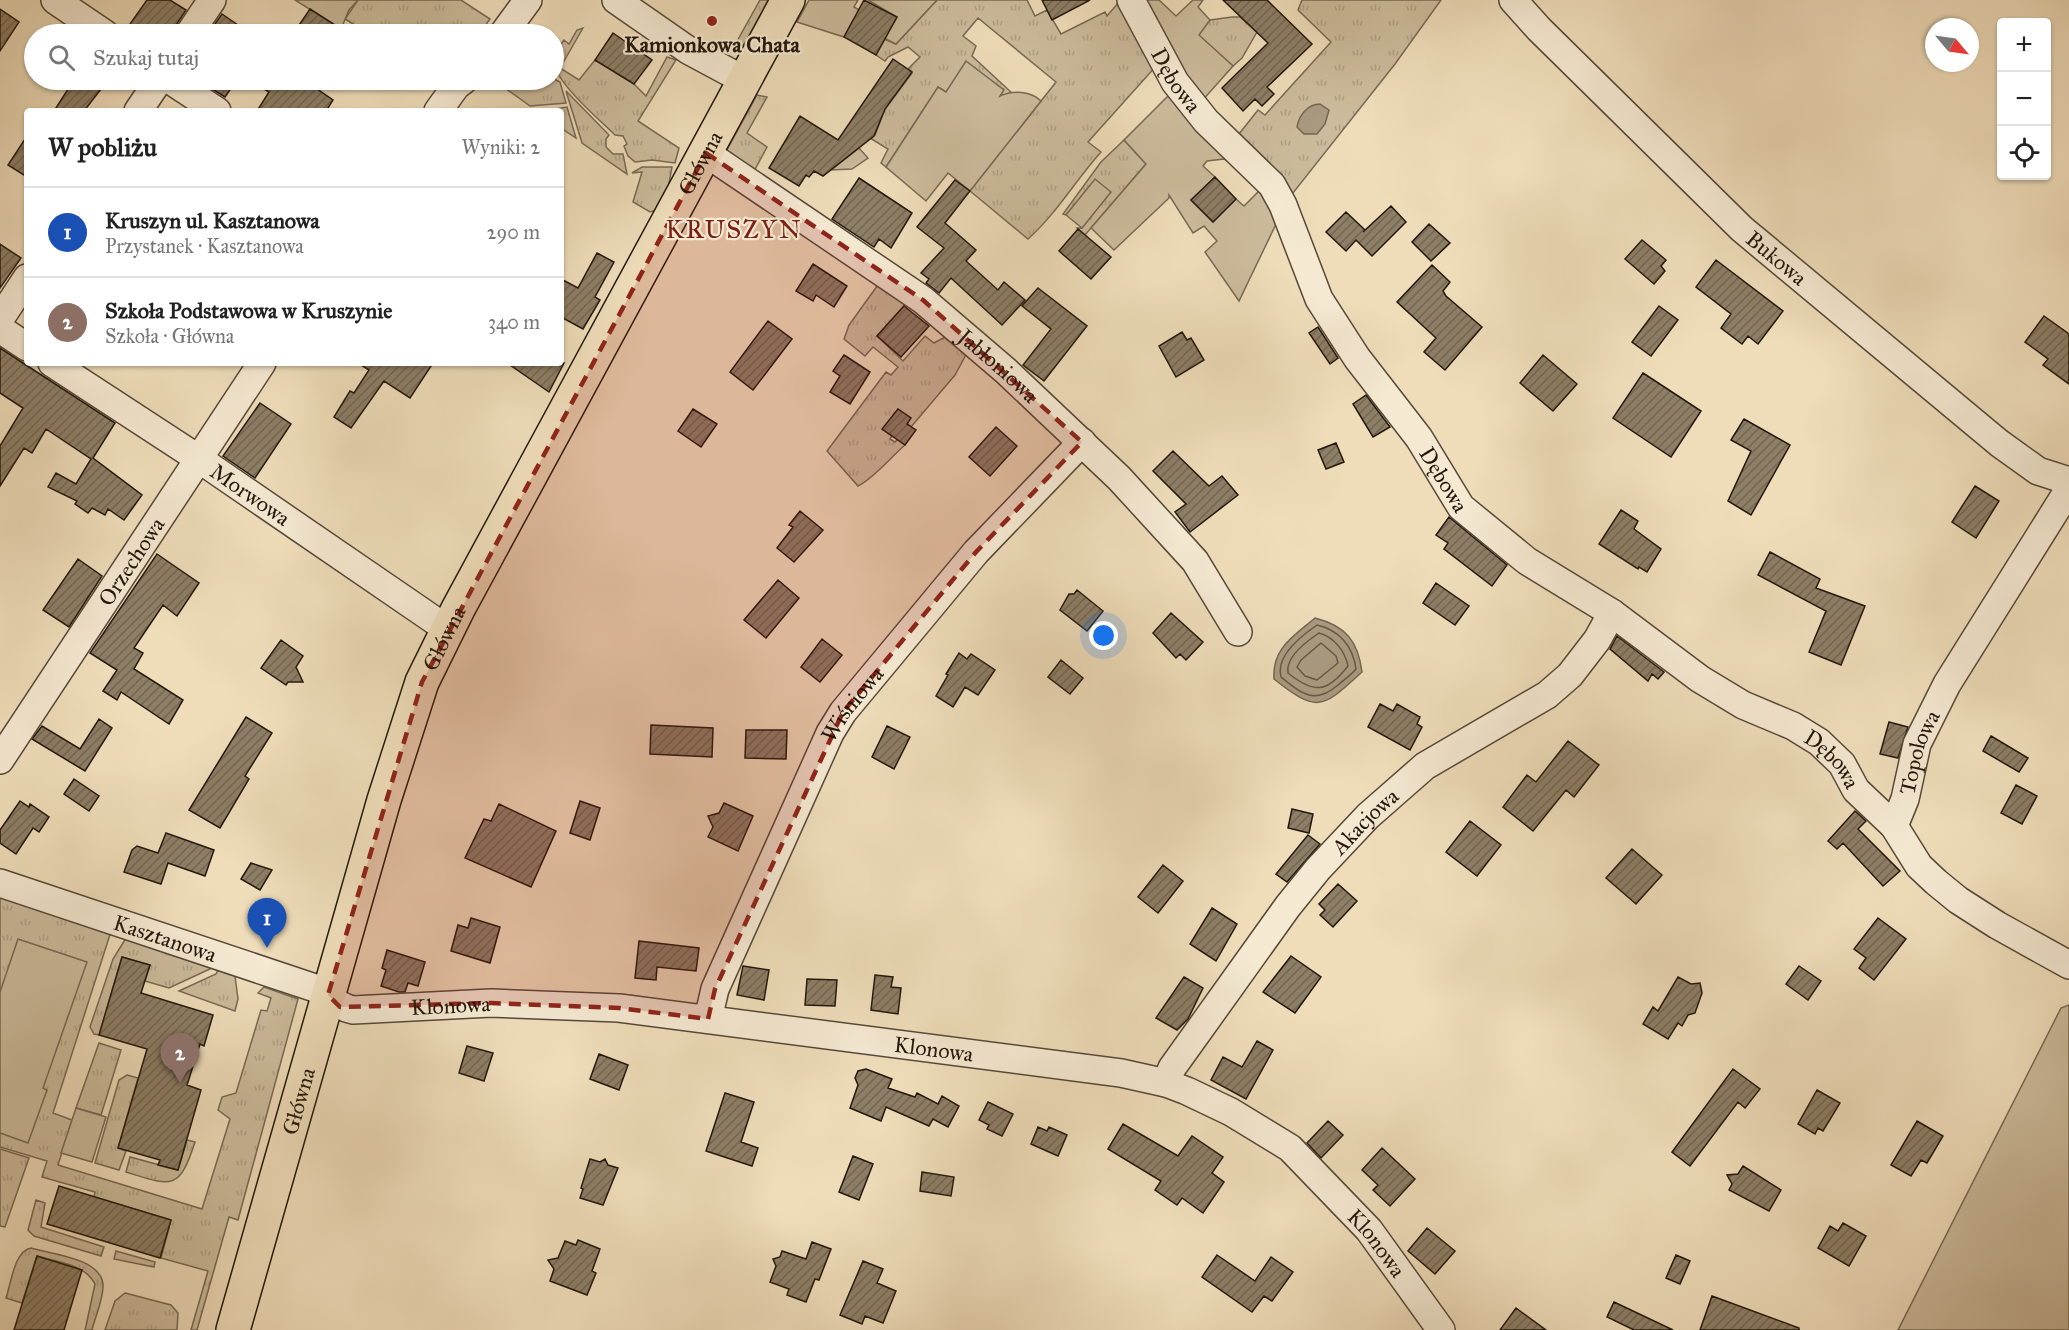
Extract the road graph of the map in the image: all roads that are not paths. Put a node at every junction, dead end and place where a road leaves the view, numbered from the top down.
1 (55, 0) edge
2 (212, 0) edge
3 (528, 0) edge
4 (616, 0) edge
5 (788, 0) edge
6 (1131, 0) edge
7 (1513, 0) edge
8 (90, 24) edge
9 (196, 24) edge
10 (510, 24) edge
11 (744, 80) junction
12 (152, 90) edge
13 (185, 90) edge
14 (453, 90) edge
15 (140, 108) edge
16 (213, 108) edge
17 (440, 108) edge
18 (706, 153) junction
19 (24, 283) edge
20 (0, 319) edge
21 (0, 329) edge
22 (24, 345) edge
23 (57, 366) edge
24 (260, 366) edge
25 (1082, 442) junction
26 (199, 459) junction
27 (2038, 471) junction
28 (2069, 481) edge
29 (2069, 489) edge
30 (2032, 544) junction
31 (1612, 613) junction
32 (447, 629) junction
33 (1238, 632) dead end
34 (0, 760) edge
35 (1894, 826) junction
36 (0, 883) edge
37 (2069, 964) edge
38 (328, 995) junction
39 (708, 1019) junction
40 (1166, 1083) junction
41 (233, 1330) edge
42 (1442, 1330) edge

1 - 8 street
2 - 9 street
3 - 10 street
4 - 11 street
5 - 11 main road, Główna
6 - 31 street, Dębowa
7 - 27 street, Bukowa
11 - 18 main road, Główna
12 - 15 street
13 - 16 street
14 - 17 street
18 - 25 street, Jabłoniowa
18 - 32 main road, Główna
19 - 20 street
21 - 22 street
23 - 26 street, Morwowa
24 - 26 street, Orzechowa
25 - 33 street, Jabłoniowa
25 - 39 street, Wiśniowa
26 - 32 street, Morwowa
26 - 34 street, Orzechowa
27 - 28 street, Bukowa
27 - 30 street
29 - 30 street, Topolowa
30 - 35 street, Topolowa
31 - 35 street, Dębowa
31 - 40 street, Akacjowa
32 - 38 main road, Główna
35 - 37 street, Topolowa
36 - 38 street, Kasztanowa
38 - 39 street, Klonowa
38 - 41 main road, Główna
39 - 40 street, Klonowa
40 - 42 street, Klonowa

